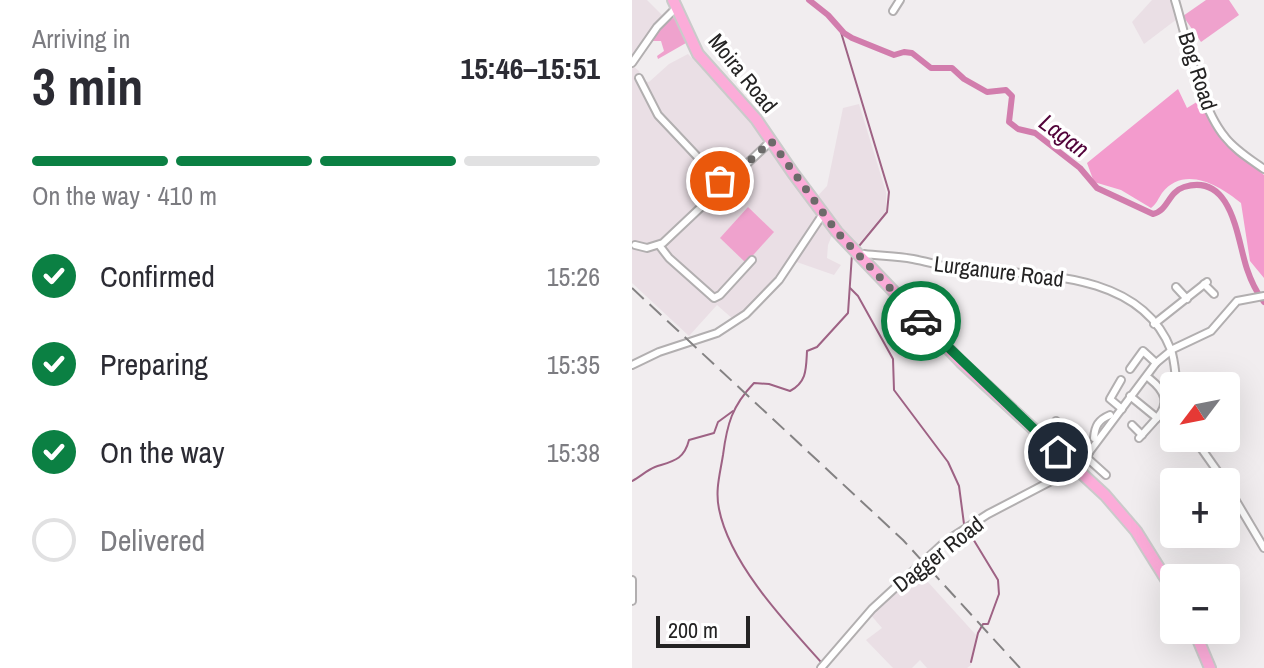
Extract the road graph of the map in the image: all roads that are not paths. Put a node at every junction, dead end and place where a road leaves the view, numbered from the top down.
1 (900, 0) edge
2 (1175, 0) edge
3 (674, 2) edge
4 (893, 11) dead end
5 (633, 61) edge
6 (633, 88) edge
7 (771, 141) junction
8 (1264, 169) edge
9 (724, 185) junction
10 (823, 214) junction
11 (635, 245) dead end
12 (659, 245) junction
13 (857, 253) junction
14 (752, 260) dead end
15 (1176, 289) dead end
16 (1214, 294) dead end
17 (1264, 296) edge
18 (1187, 299) junction
19 (1154, 324) junction
20 (1171, 350) junction
21 (1156, 363) junction
22 (632, 365) edge
23 (1130, 369) dead end
24 (1175, 372) edge
25 (1150, 379) dead end
26 (1121, 380) dead end
27 (1130, 396) junction
28 (1122, 409) junction
29 (1110, 415) dead end
30 (1157, 418) junction
31 (1056, 421) dead end
32 (1098, 423) junction
33 (1131, 426) dead end
34 (1107, 429) junction
35 (1042, 437) junction
36 (1094, 438) dead end
37 (1070, 451) dead end
38 (1087, 455) junction
39 (1050, 464) dead end
40 (1076, 468) junction
41 (1105, 472) dead end
42 (1061, 476) junction
43 (1240, 507) edge
44 (1264, 548) edge
45 (1160, 570) edge
46 (632, 580) edge
47 (632, 601) edge
48 (1200, 644) edge
49 (821, 668) edge
50 (1210, 668) edge

1 - 4 street
2 - 8 street, Bog Road
3 - 5 street
3 - 7 highway, Moira Road
6 - 9 street
7 - 9 street
7 - 10 highway, Moira Road
9 - 12 street
10 - 13 highway, Moira Road
10 - 22 street
11 - 12 street
12 - 14 street
13 - 19 street, Lurganure Road
13 - 35 highway, Moira Road
15 - 18 street
16 - 18 street
17 - 20 street, Dagger Road
18 - 19 street
19 - 20 street, Lurganure Road
20 - 21 street, Dagger Road
20 - 24 street, Lurganure Road
21 - 23 street
21 - 27 street, Dagger Road
25 - 30 street
26 - 28 street
27 - 28 street, Dagger Road
27 - 30 street
28 - 34 street, Dagger Road
29 - 32 street
30 - 33 street
31 - 35 street
32 - 34 street
32 - 36 street
34 - 38 street, Dagger Road
35 - 40 highway, Moira Road
37 - 38 street
38 - 40 street, Dagger Road
38 - 41 street
39 - 42 street
40 - 42 street, Dagger Road
40 - 45 highway, Moira Road
42 - 49 street, Dagger Road
43 - 44 street
46 - 47 street
48 - 50 highway

